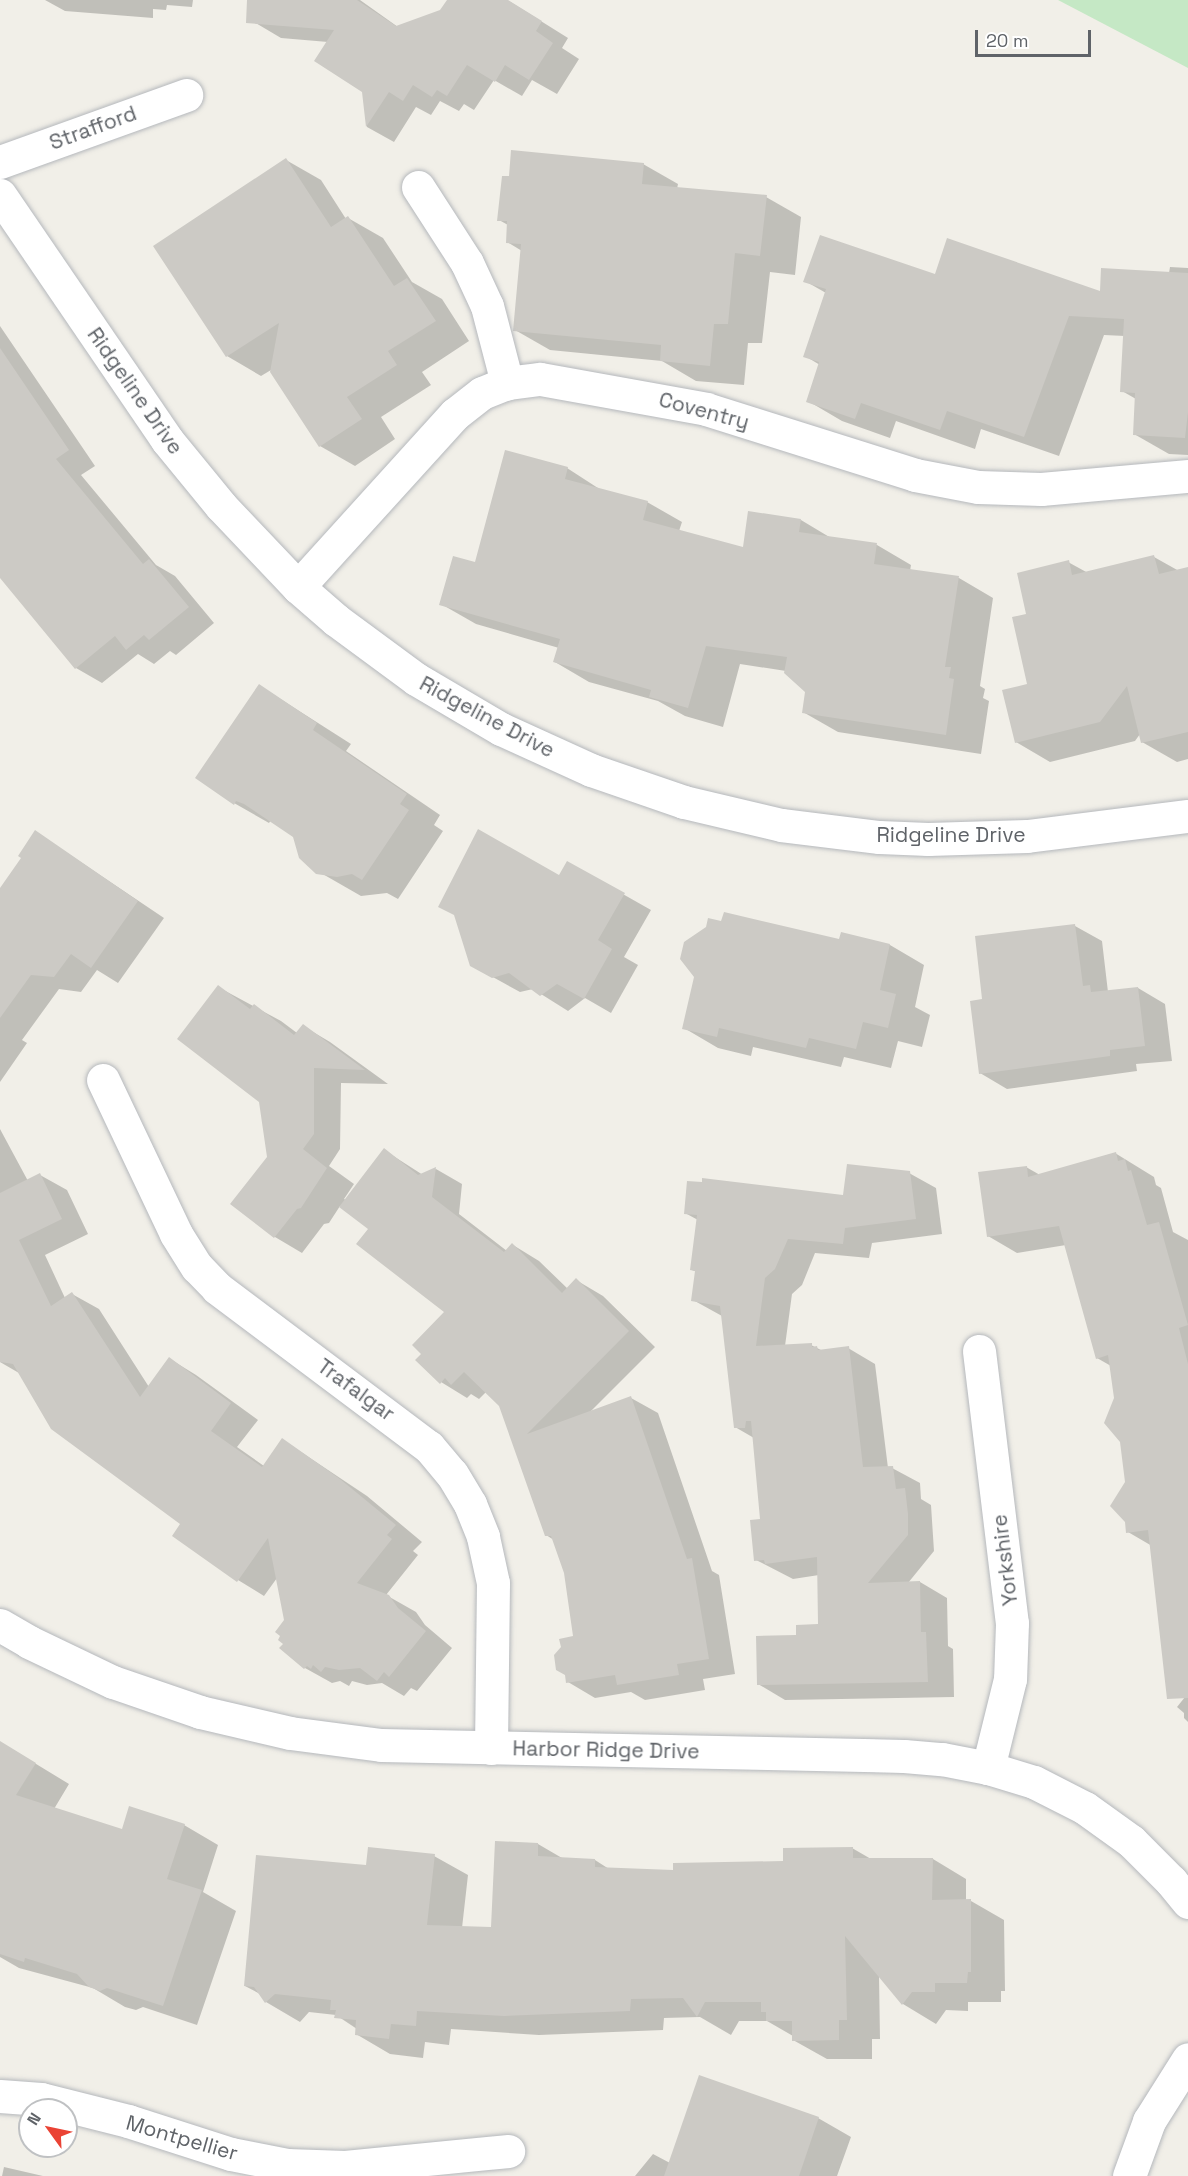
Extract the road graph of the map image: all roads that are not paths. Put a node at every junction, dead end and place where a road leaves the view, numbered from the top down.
1 (186, 95) dead end
2 (0, 162) edge
3 (418, 187) dead end
4 (0, 195) edge
5 (507, 383) junction
6 (1188, 477) edge
7 (298, 587) junction
8 (1188, 816) edge
9 (103, 1080) dead end
10 (979, 1351) dead end
11 (0, 1625) edge
12 (491, 1748) junction
13 (988, 1768) junction
14 (1188, 1902) edge
15 (1188, 2059) edge
16 (0, 2096) edge
17 (508, 2151) dead end
18 (1129, 2176) edge

1 - 2 street, Strafford
3 - 5 street
4 - 7 street, Ridgeline Drive
5 - 6 street, Coventry
5 - 7 street, Coventry
7 - 8 street, Ridgeline Drive
9 - 12 street, Trafalgar
10 - 13 street, Yorkshire
11 - 12 street, Harbor Ridge Drive
12 - 13 street, Harbor Ridge Drive
13 - 14 street, Harbor Ridge Drive
15 - 18 street
16 - 17 street, Montpellier

